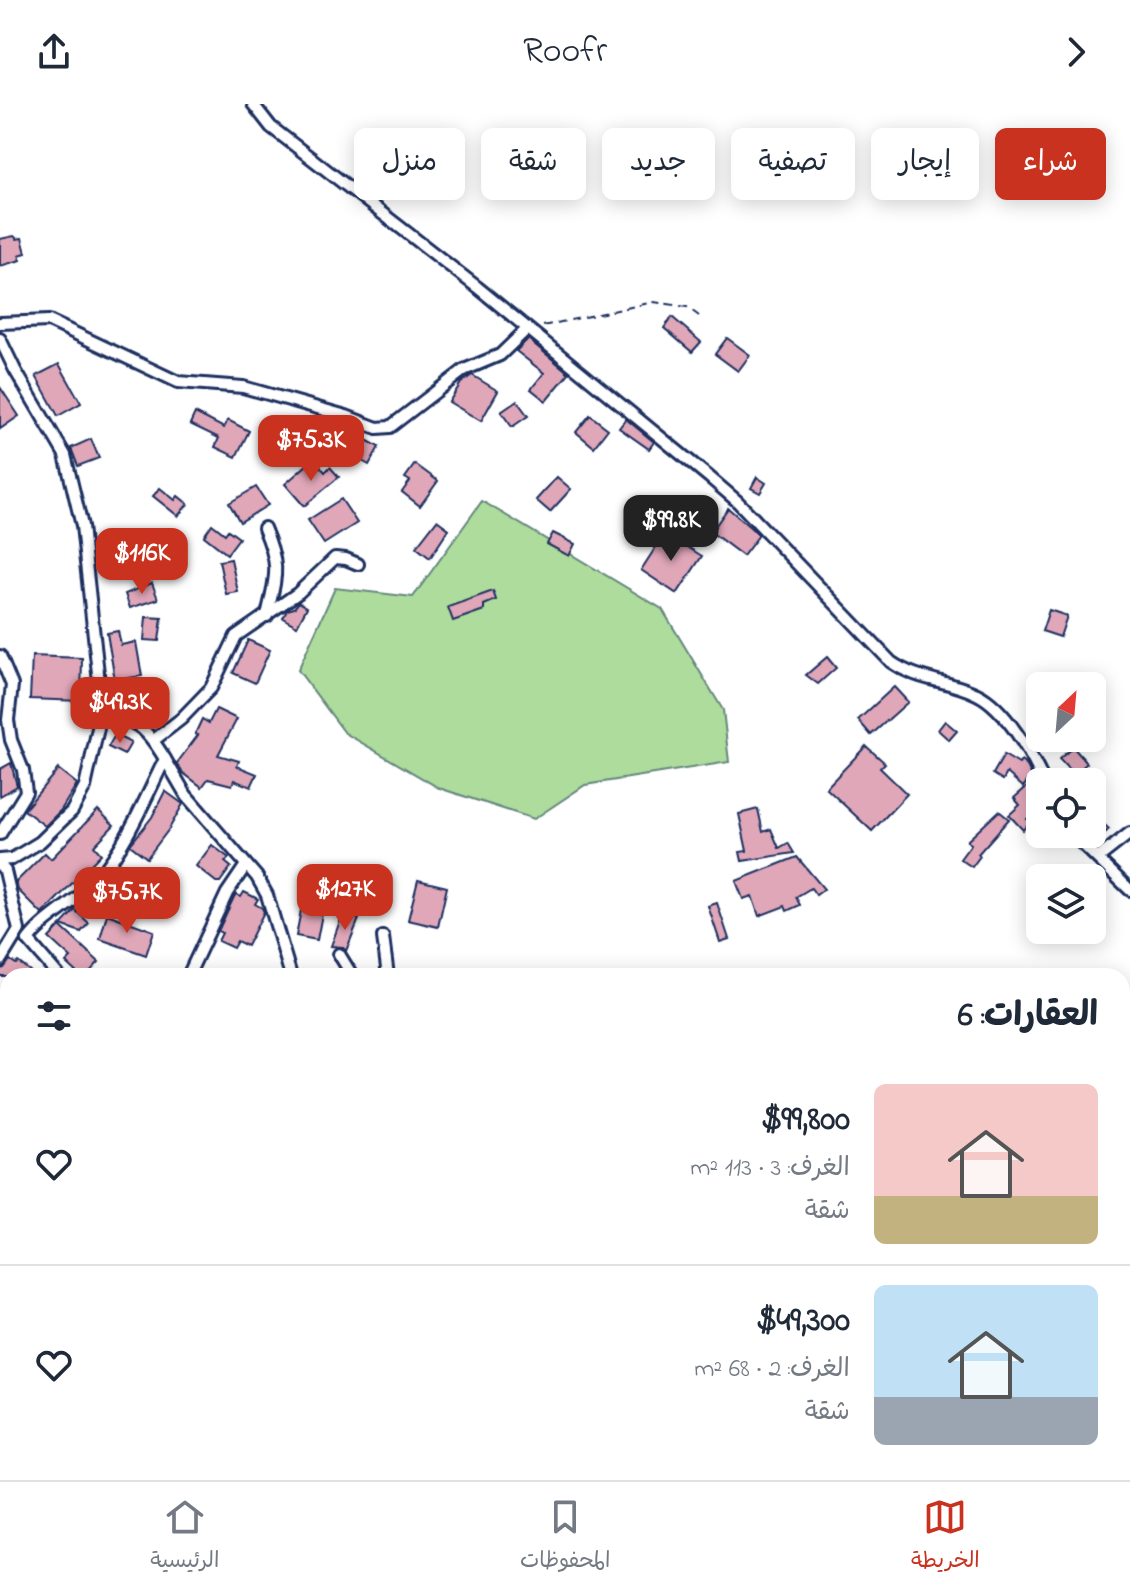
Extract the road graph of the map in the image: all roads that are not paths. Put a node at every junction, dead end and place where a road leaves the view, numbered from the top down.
1 (253, 104) edge
2 (0, 323) edge
3 (526, 330) junction
4 (0, 339) edge
5 (264, 528) dead end
6 (358, 564) dead end
7 (267, 616) junction
8 (0, 656) edge
9 (102, 710) junction
10 (154, 740) junction
11 (165, 759) junction
12 (1036, 768) edge
13 (1130, 833) edge
14 (0, 834) edge
15 (1087, 848) edge
16 (1098, 858) junction
17 (0, 863) edge
18 (246, 865) junction
19 (1130, 890) edge
20 (383, 937) dead end
21 (339, 954) dead end
22 (0, 961) edge
23 (52, 968) edge
24 (192, 968) edge
25 (289, 968) edge
26 (348, 968) edge
27 (387, 968) edge

1 - 3 street
2 - 3 street
3 - 12 street
4 - 9 street
5 - 7 street
6 - 7 street
7 - 10 street
8 - 14 street
9 - 10 street
9 - 17 street
10 - 11 street
11 - 18 street
11 - 23 street
13 - 16 street
15 - 16 street
16 - 19 street
17 - 22 street
18 - 24 street
18 - 25 street
20 - 27 street
21 - 26 street

